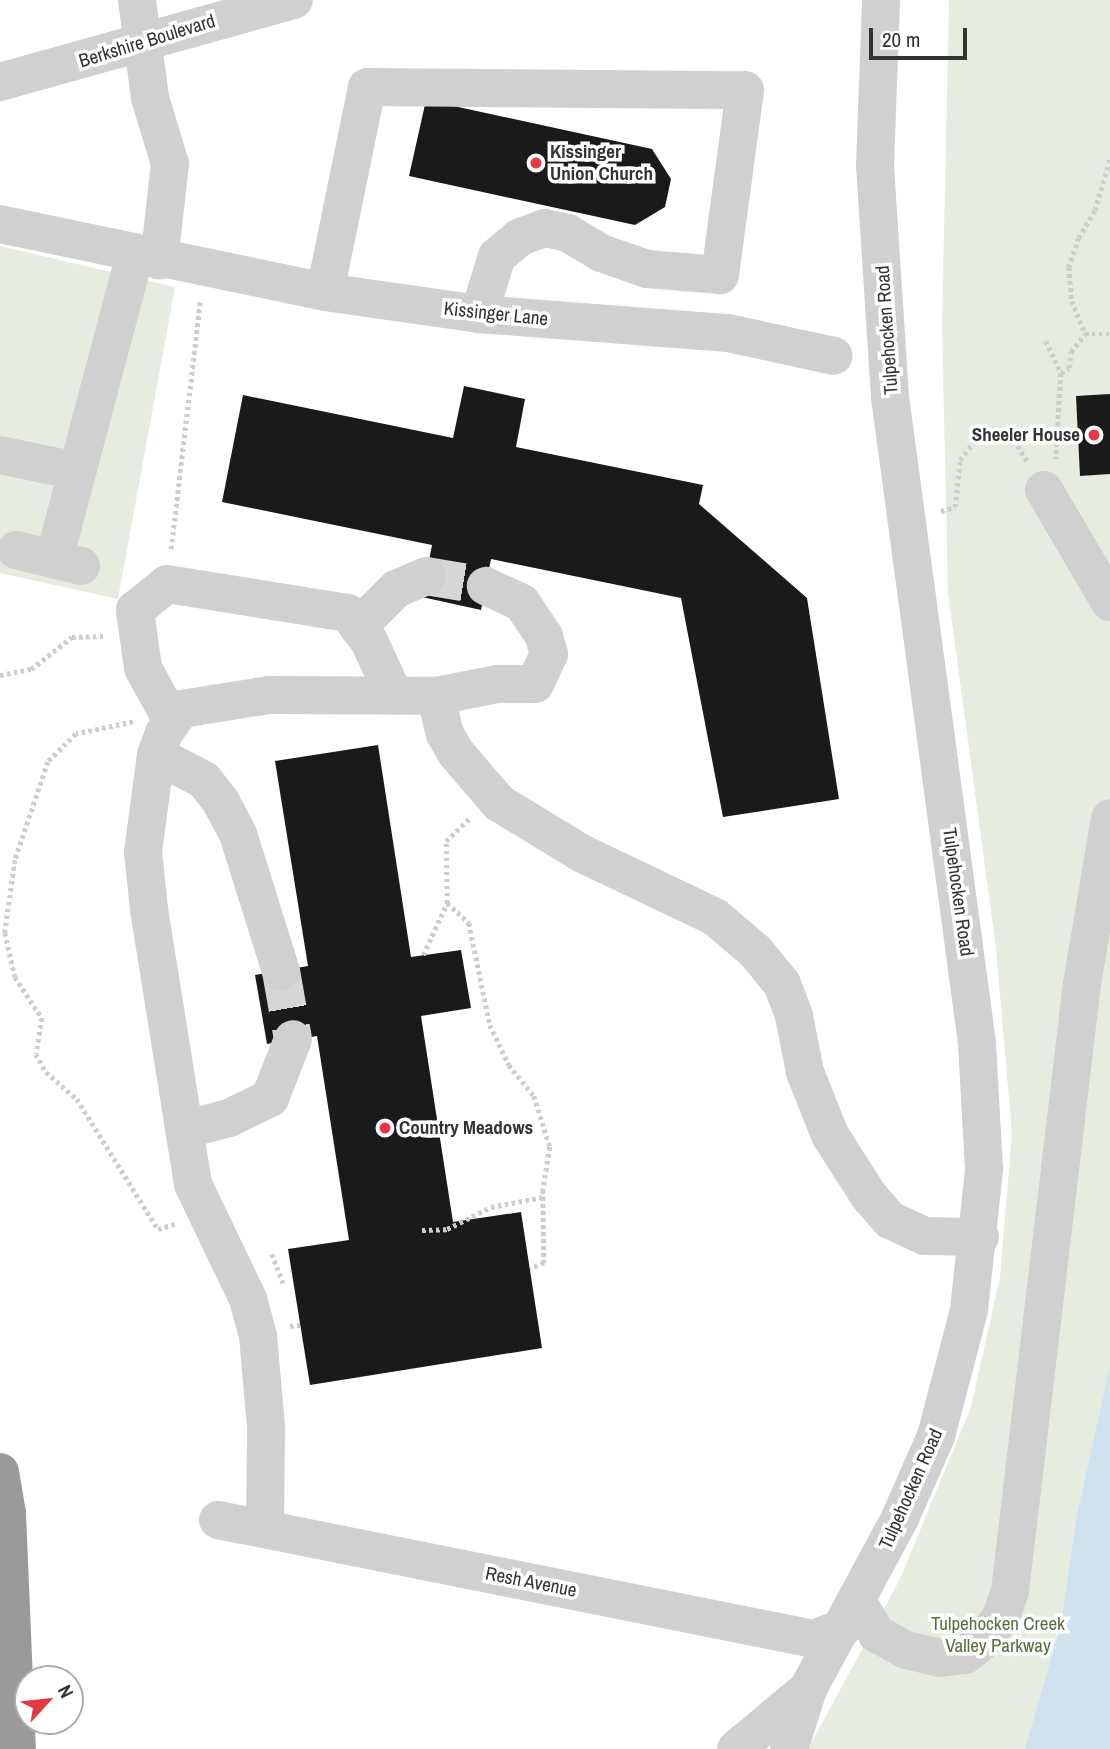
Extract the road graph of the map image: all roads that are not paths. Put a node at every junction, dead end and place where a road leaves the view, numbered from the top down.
1 (137, 0) edge
2 (294, 0) edge
3 (881, 2) edge
4 (141, 43) junction
5 (0, 82) edge
6 (0, 224) edge
7 (147, 257) junction
8 (325, 292) junction
9 (479, 314) junction
10 (834, 356) dead end
11 (0, 455) edge
12 (77, 471) junction
13 (1044, 490) road end
14 (16, 550) dead end
15 (426, 576) tunnel mouth
16 (486, 586) tunnel mouth
17 (1110, 602) edge
18 (358, 627) junction
19 (394, 695) junction
20 (436, 696) junction
21 (164, 738) junction
22 (1110, 818) edge
23 (281, 971) tunnel mouth
24 (293, 1039) tunnel mouth
25 (184, 1130) junction
26 (980, 1237) junction
27 (0, 1472) edge
28 (218, 1520) dead end
29 (265, 1529) junction
30 (851, 1614) junction
31 (808, 1689) junction
32 (17, 1749) edge
33 (736, 1749) edge
34 (789, 1749) edge

1 - 4 street
2 - 4 street, Berkshire Boulevard
3 - 26 street, Tulpehocken Road
4 - 5 street, Berkshire Boulevard
4 - 7 street
6 - 7 street, Kissinger Lane
7 - 8 street, Kissinger Lane
7 - 12 street
8 - 9 street, Kissinger Lane
8 - 9 street
9 - 10 street, Kissinger Lane
11 - 12 street
12 - 14 street
13 - 17 street
15 - 18 street
16 - 20 street
18 - 19 street
18 - 21 street
19 - 20 street
19 - 21 street
20 - 26 street
21 - 23 street
21 - 25 street
22 - 30 street
24 - 25 street
25 - 29 street
26 - 30 street, Tulpehocken Road
27 - 32 highway
28 - 29 street, Resh Avenue
29 - 30 street, Resh Avenue
30 - 31 street, Tulpehocken Road
31 - 33 street
31 - 34 street, Tulpehocken Road

